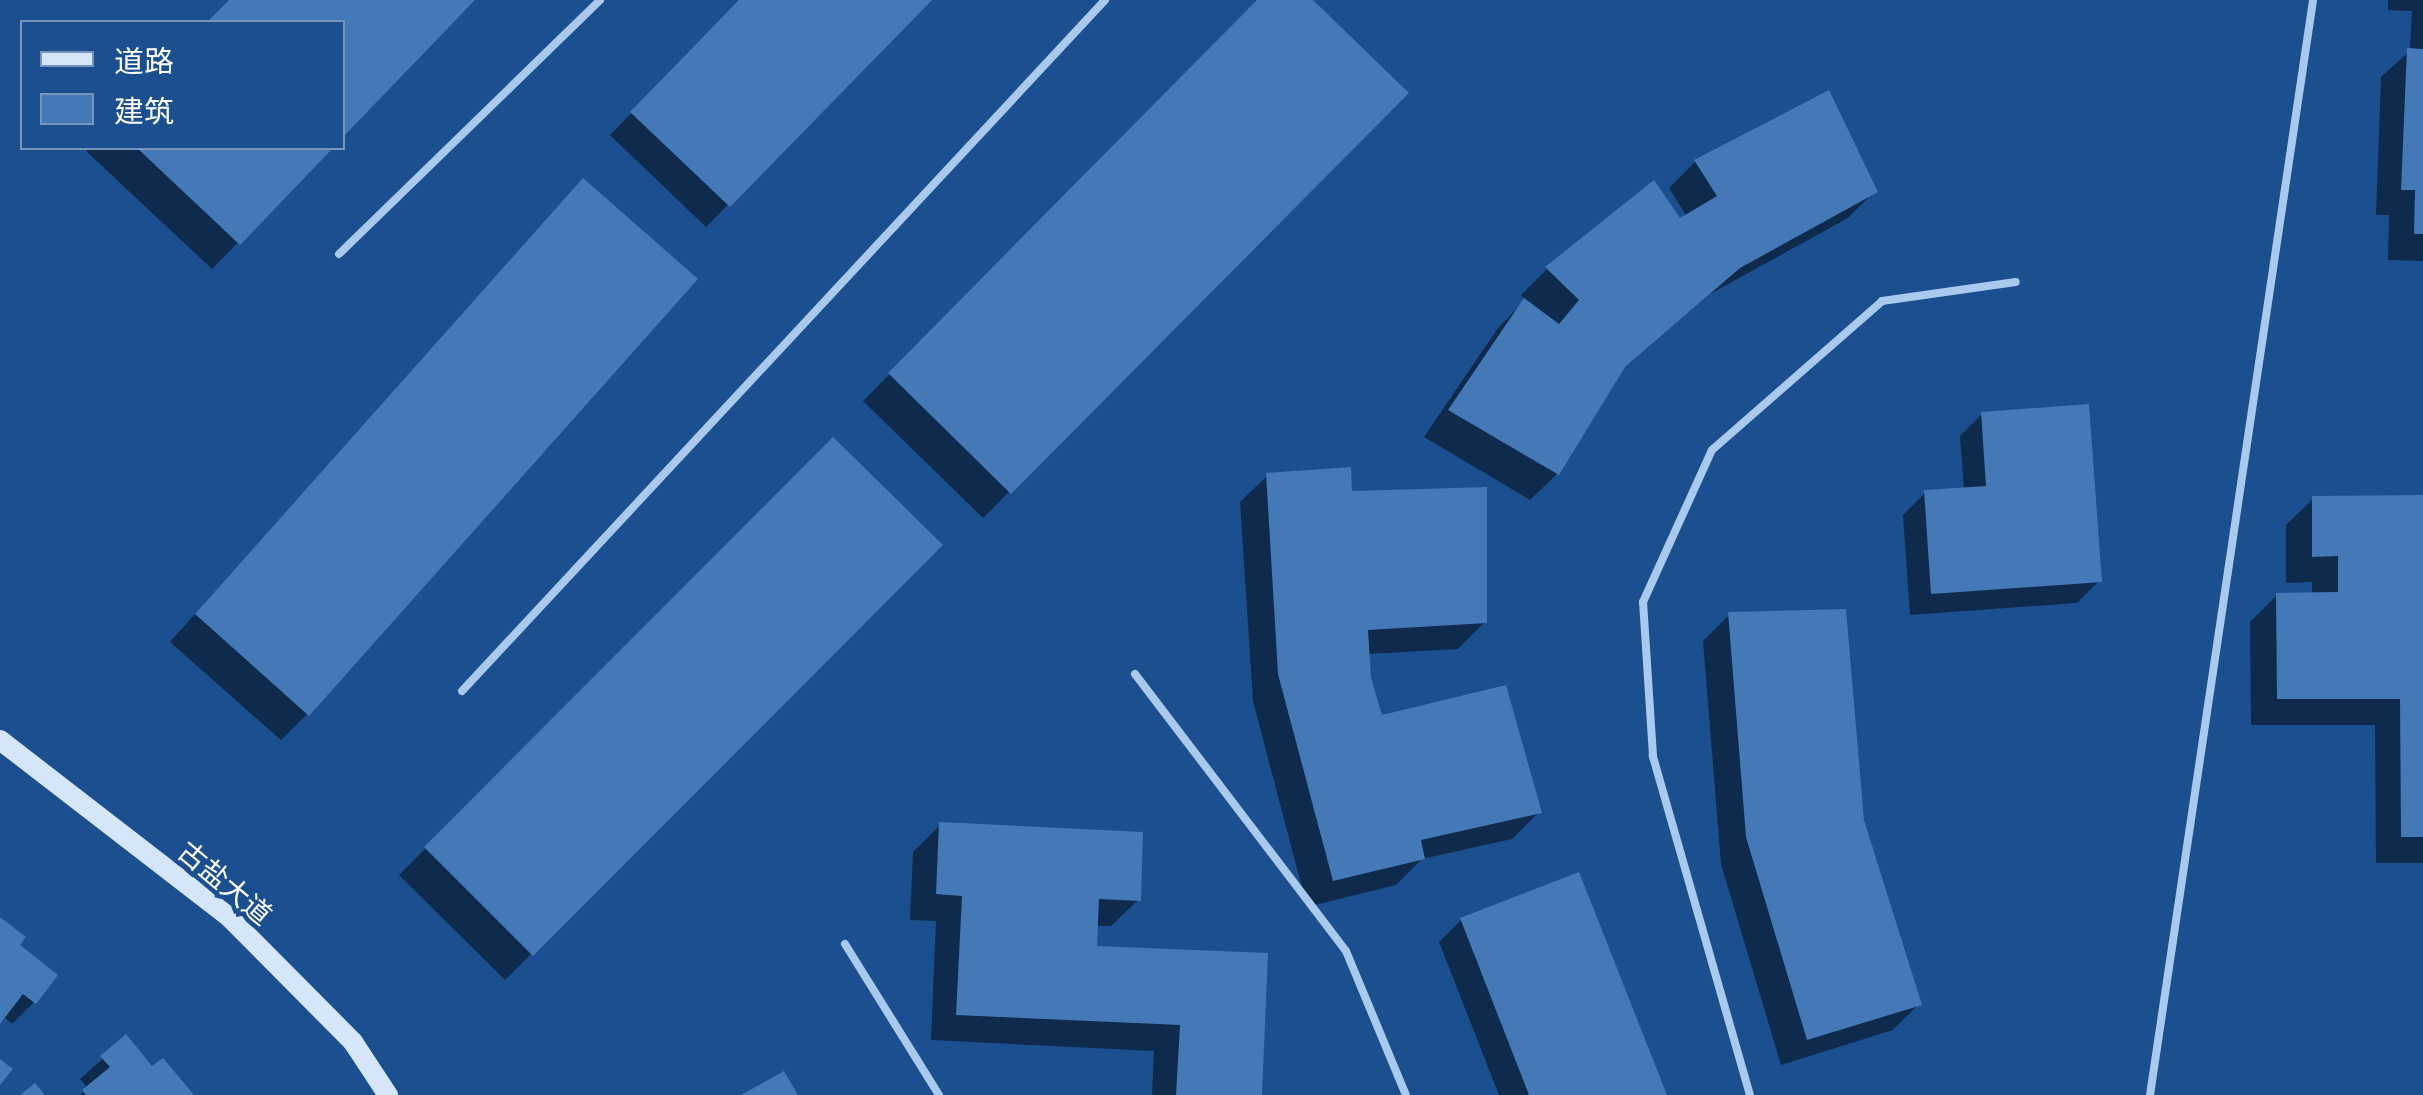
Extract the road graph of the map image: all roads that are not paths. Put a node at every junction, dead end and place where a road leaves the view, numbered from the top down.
1 (600, 0) edge
2 (1105, 0) edge
3 (2313, 0) edge
4 (339, 254) dead end
5 (2016, 282) dead end
6 (1134, 674) dead end
7 (462, 691) dead end
8 (0, 740) edge
9 (845, 944) dead end
10 (388, 1095) edge
11 (938, 1095) edge
12 (1406, 1095) edge
13 (1750, 1095) edge
14 (2150, 1095) edge

1 - 4 lane
2 - 7 lane
3 - 14 lane
5 - 13 lane
6 - 12 lane
8 - 10 street, 古盐大道
9 - 11 lane

